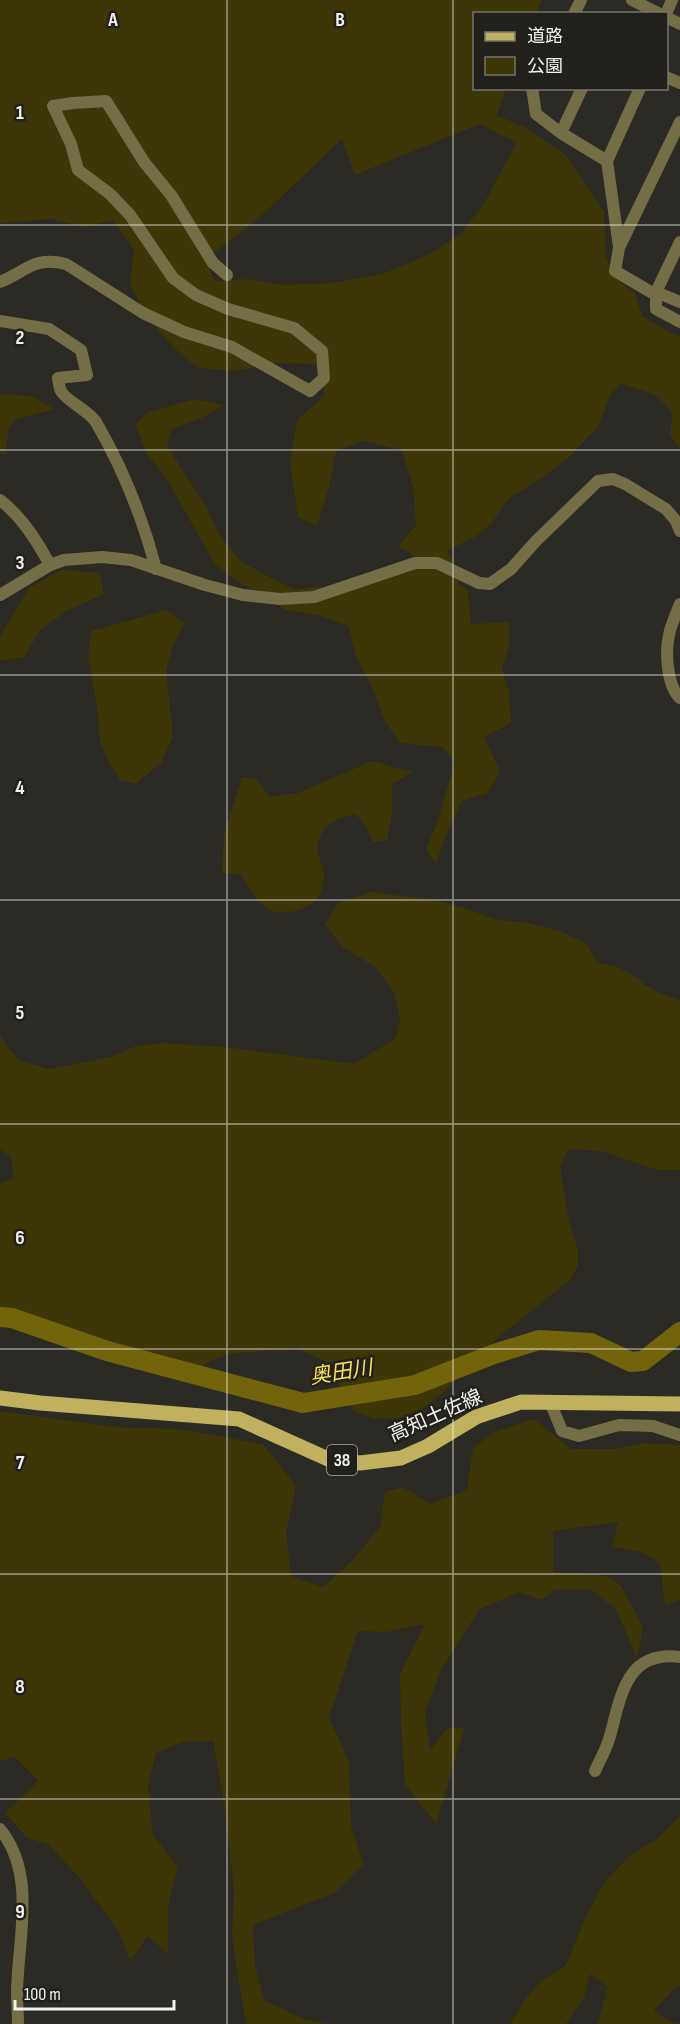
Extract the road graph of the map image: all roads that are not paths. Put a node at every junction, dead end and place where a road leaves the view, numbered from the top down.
1 (632, 0) edge
2 (656, 12) edge
3 (532, 90) edge
4 (581, 90) edge
5 (639, 90) edge
6 (680, 122) edge
7 (561, 133) junction
8 (607, 161) junction
9 (680, 242) edge
10 (619, 248) junction
11 (226, 275) dead end
12 (0, 282) edge
13 (656, 293) junction
14 (680, 302) edge
15 (0, 321) edge
16 (680, 322) edge
17 (0, 500) edge
18 (680, 531) edge
19 (50, 565) junction
20 (156, 569) junction
21 (0, 595) edge
22 (680, 604) edge
23 (680, 698) edge
24 (0, 1398) edge
25 (551, 1404) junction
26 (680, 1404) edge
27 (680, 1435) edge
28 (680, 1657) edge
29 (595, 1771) dead end
30 (0, 1829) edge
31 (18, 2024) edge

1 - 2 street
3 - 7 street
4 - 7 street
5 - 8 street
6 - 10 street
7 - 8 street
8 - 10 street
9 - 13 street
10 - 13 street
11 - 12 street
13 - 14 street
13 - 16 street
15 - 20 street
17 - 19 street
18 - 20 street
19 - 20 street
19 - 21 street
22 - 23 street
24 - 25 main road, 高知土佐線 / 38
25 - 26 main road, 高知土佐線 / 38
25 - 27 street
28 - 29 street
30 - 31 street

